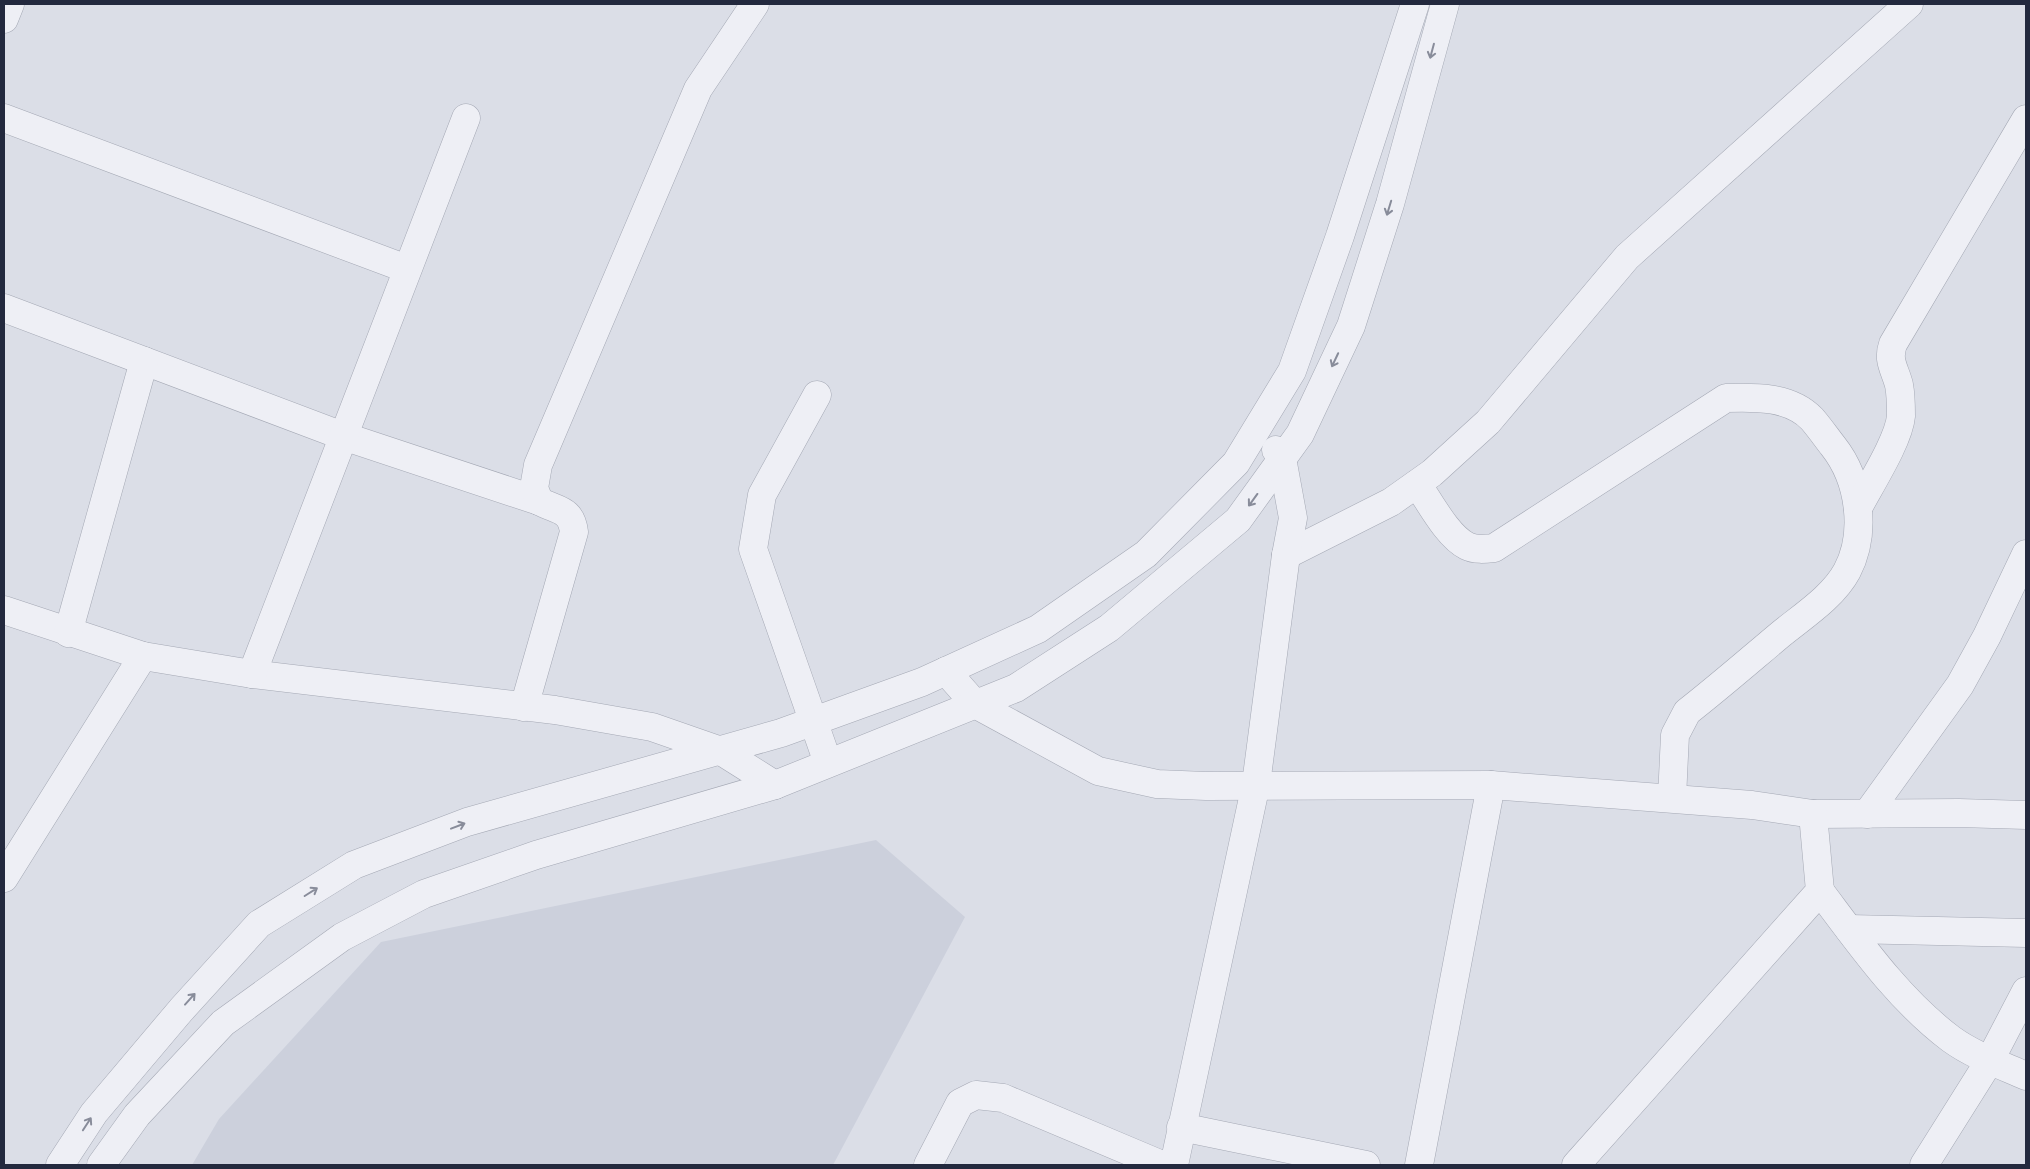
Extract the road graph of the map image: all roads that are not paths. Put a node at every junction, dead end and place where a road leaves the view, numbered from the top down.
1 (10, 4) edge
2 (755, 4) edge
3 (1415, 4) edge
4 (1445, 4) edge
5 (1909, 4) edge
6 (4, 19) edge
7 (4, 118) edge
8 (466, 118) dead end
9 (2026, 118) edge
10 (407, 269) junction
11 (4, 308) edge
12 (144, 361) junction
13 (818, 395) dead end
14 (1258, 428) junction
15 (343, 436) junction
16 (1282, 458) junction
17 (1417, 484) junction
18 (539, 501) junction
19 (1858, 508) junction
20 (2026, 554) edge
21 (1286, 555) junction
22 (4, 610) edge
23 (68, 633) junction
24 (143, 656) junction
25 (946, 672) junction
26 (252, 674) junction
27 (975, 704) junction
28 (524, 707) junction
29 (814, 721) junction
30 (721, 751) junction
31 (828, 763) junction
32 (1256, 784) junction
33 (775, 785) junction
34 (1491, 785) junction
35 (1672, 798) junction
36 (1813, 814) junction
37 (1867, 814) junction
38 (2026, 815) edge
39 (4, 875) edge
40 (1820, 891) junction
41 (1849, 929) junction
42 (2026, 932) edge
43 (2026, 991) edge
44 (1990, 1060) junction
45 (2026, 1076) edge
46 (1181, 1127) junction
47 (60, 1165) edge
48 (102, 1165) edge
49 (928, 1165) edge
50 (1162, 1165) edge
51 (1174, 1165) edge
52 (1366, 1165) edge
53 (1419, 1165) edge
54 (1576, 1165) edge
55 (1924, 1165) edge

1 - 6 street
2 - 18 street
3 - 14 street
4 -> 16 street
5 - 17 street
7 - 10 street
8 - 10 street
9 - 19 street
10 - 15 street
11 - 12 street
12 - 15 street
12 - 23 street
13 - 29 street
14 - 16 street
14 - 25 street
15 - 18 street
15 - 26 street
16 - 21 street
16 -> 27 street
17 - 19 street
17 - 21 street
18 - 28 street
19 - 35 street
20 - 37 street
21 - 32 street
22 - 23 street
23 - 24 street
24 - 26 street
24 - 39 street
25 - 27 street
25 - 29 street
26 - 28 street
27 - 31 street
27 - 32 street
28 - 30 street
29 - 30 street
29 - 31 street
30 - 33 street
47 -> 30 street
31 - 33 street
32 - 34 street
32 - 46 street
33 - 48 street
34 - 35 street
34 - 53 street
35 - 36 street
36 - 37 street
36 - 40 street
37 - 38 street
40 - 41 street
40 - 54 street
41 - 42 street
41 - 44 street
43 - 44 street
44 - 45 street
44 - 55 street
46 - 51 street
46 - 52 street
49 - 50 street

